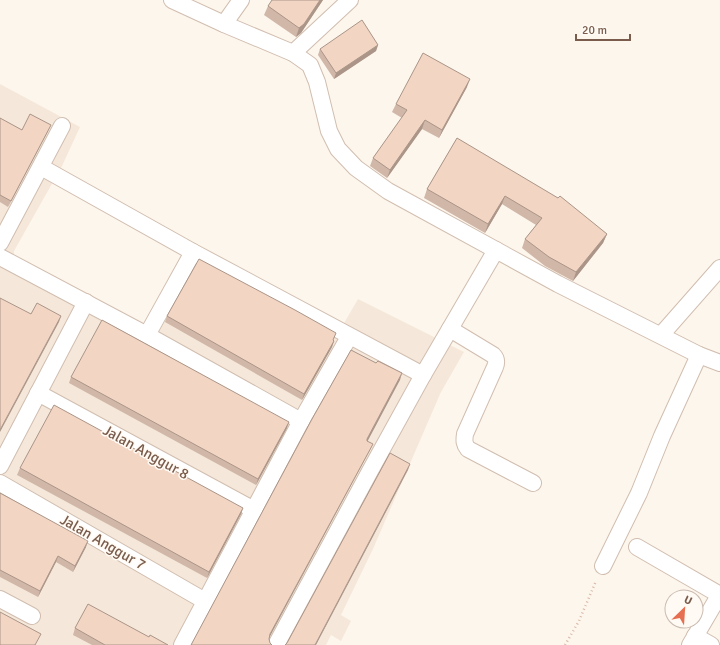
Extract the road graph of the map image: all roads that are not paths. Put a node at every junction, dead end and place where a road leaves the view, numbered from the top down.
1 (172, 0) edge
2 (241, 0) edge
3 (350, 0) edge
4 (224, 24) junction
5 (293, 53) junction
6 (62, 126) dead end
7 (41, 167) junction
8 (0, 243) edge
9 (496, 250) junction
10 (193, 252) junction
11 (0, 257) edge
12 (720, 268) edge
13 (86, 302) junction
14 (450, 329) junction
15 (147, 335) junction
16 (661, 335) junction
17 (349, 337) junction
18 (699, 355) junction
19 (720, 363) edge
20 (423, 375) junction
21 (38, 393) junction
22 (301, 421) junction
23 (0, 466) edge
24 (533, 483) dead end
25 (0, 484) edge
26 (254, 510) junction
27 (637, 547) dead end
28 (603, 566) road end
29 (720, 595) edge
30 (0, 599) edge
31 (205, 601) junction
32 (32, 616) dead end
33 (693, 641) edge
34 (182, 645) edge
35 (276, 645) edge
36 (711, 645) edge

1 - 4 street
2 - 4 street
3 - 5 street
4 - 5 street
5 - 9 street
6 - 7 street
7 - 8 street
7 - 10 street
9 - 14 street
9 - 16 street
10 - 15 street
10 - 17 street
11 - 13 street
12 - 16 street
13 - 15 street
13 - 21 street
14 - 20 street
14 - 24 street
15 - 22 street
16 - 18 street
17 - 20 street
17 - 22 street
18 - 19 street
18 - 28 street
20 - 35 street
21 - 23 street
21 - 26 street, Jalan Anggur 8
22 - 26 street
25 - 31 street, Jalan Anggur 7
26 - 31 street
27 - 29 street
29 - 33 street
30 - 32 street
31 - 34 street
33 - 36 street

